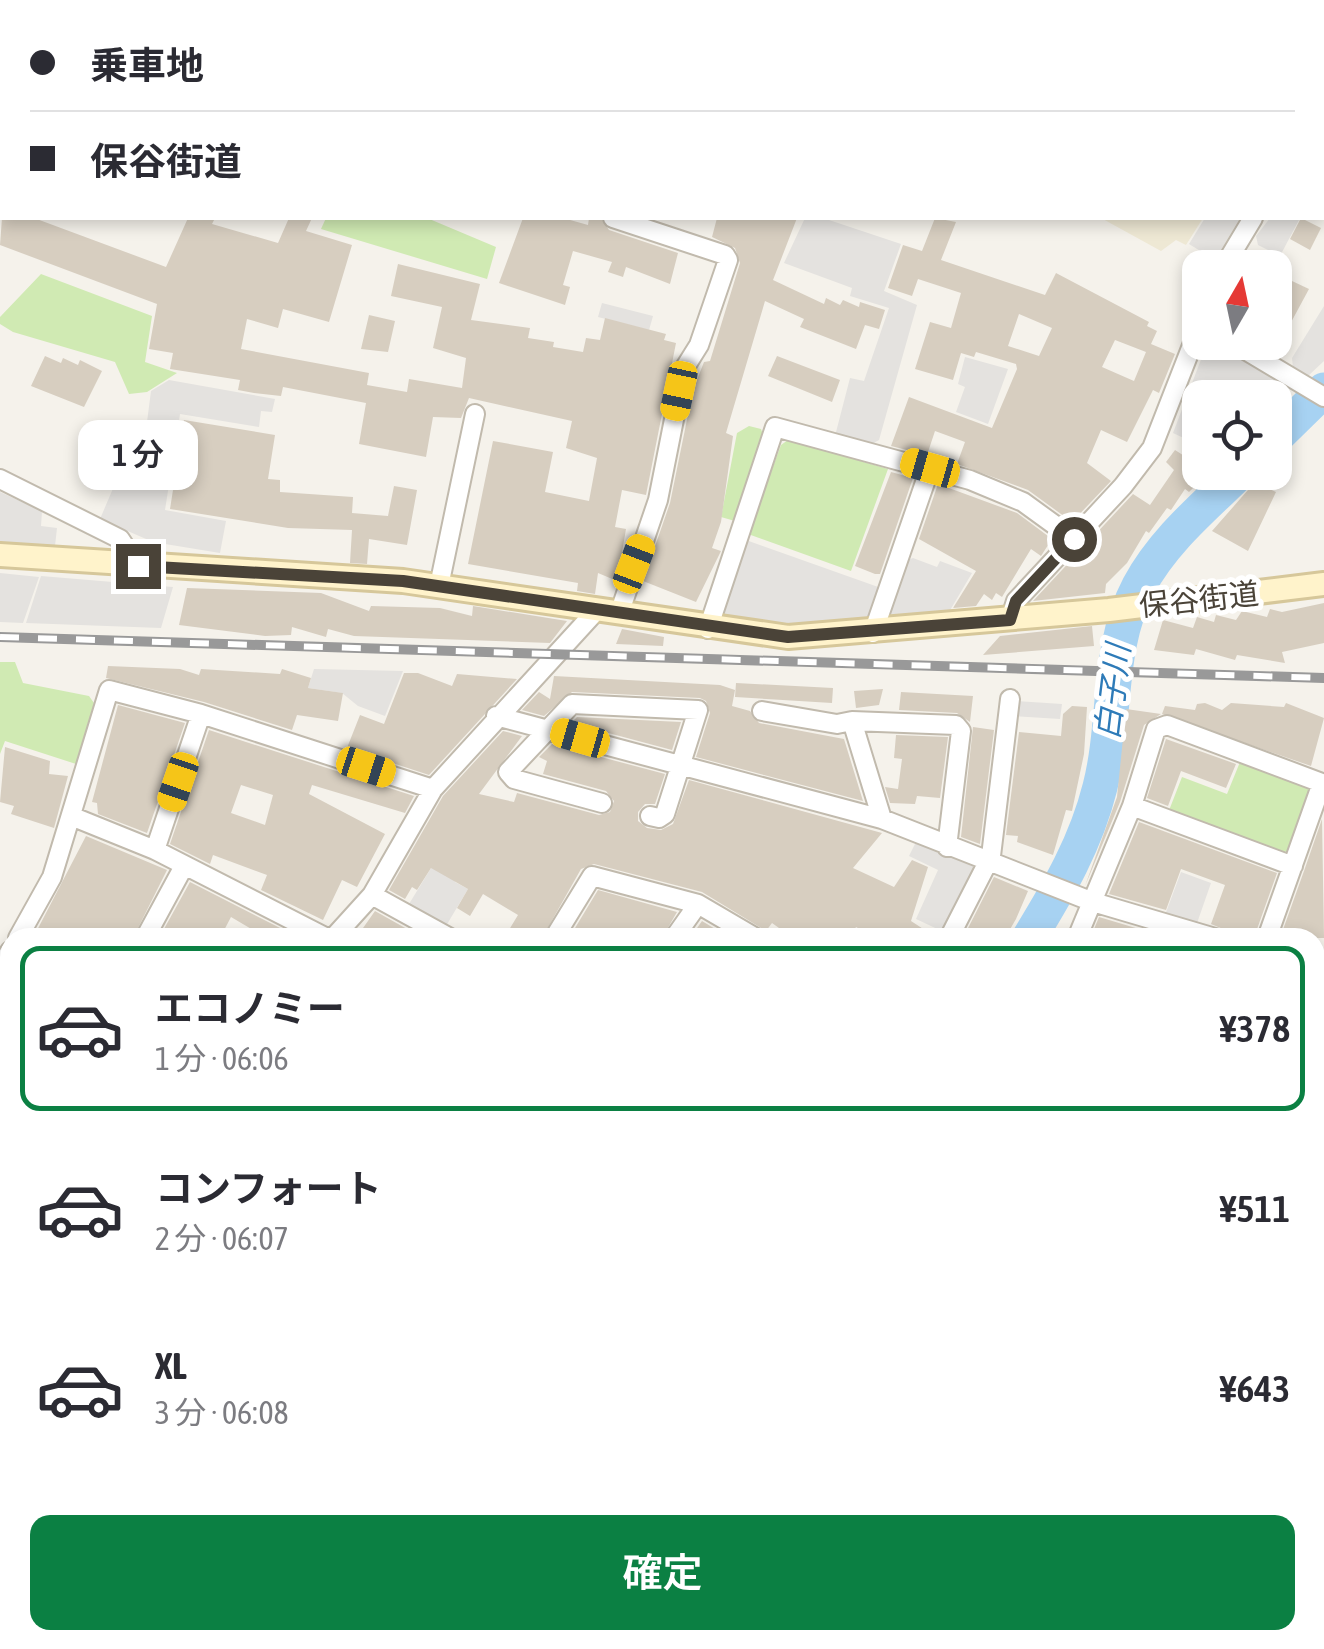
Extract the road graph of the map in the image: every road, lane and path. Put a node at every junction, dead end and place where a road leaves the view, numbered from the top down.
1 (620, 220) edge
2 (1251, 220) edge
3 (1234, 250) edge
4 (1186, 360) edge
5 (1262, 360) edge
6 (1324, 397) edge
7 (475, 414) dead end
8 (930, 468) junction
9 (0, 479) edge
10 (1074, 539) junction
11 (0, 555) edge
12 (138, 566) junction
13 (1324, 584) edge
14 (439, 586) junction
15 (608, 612) junction
16 (1010, 620) junction
17 (708, 629) junction
18 (873, 633) junction
19 (1010, 700) dead end
20 (762, 711) dead end
21 (201, 714) junction
22 (496, 716) junction
23 (852, 721) junction
24 (546, 728) junction
25 (682, 766) junction
26 (433, 789) junction
27 (602, 803) dead end
28 (1132, 806) junction
29 (70, 816) junction
30 (650, 816) dead end
31 (882, 820) junction
32 (947, 847) junction
33 (155, 850) junction
34 (988, 862) junction
35 (184, 866) junction
36 (1292, 866) junction
37 (372, 895) junction
38 (1093, 902) junction
39 (698, 904) junction
40 (24, 928) edge
41 (150, 928) edge
42 (310, 928) edge
43 (340, 928) edge
44 (432, 928) edge
45 (560, 928) edge
46 (681, 928) edge
47 (739, 928) edge
48 (954, 928) edge
49 (1081, 928) edge
50 (1181, 928) edge
51 (1270, 928) edge

1 - 15 street
2 - 3 street
4 - 10 street
5 - 6 street
7 - 14 street
8 - 10 street
8 - 17 street
8 - 18 street
9 - 12 street
10 - 16 street
11 - 12 main road, 保谷街道
12 - 14 main road, 保谷街道
13 - 16 main road, 保谷街道
14 - 15 main road, 保谷街道
15 - 17 main road, 保谷街道
15 - 22 street
16 - 18 main road, 保谷街道
17 - 18 main road, 保谷街道
19 - 34 street
20 - 23 street
21 - 26 street
21 - 29 street
21 - 33 street
22 - 24 street
22 - 26 street
23 - 31 street
23 - 32 street
24 - 25 street
24 - 25 street
24 - 27 street
25 - 30 street
25 - 31 street
26 - 37 street
28 - 36 street
28 - 36 street
28 - 38 street
29 - 33 street
29 - 40 street
31 - 32 street
32 - 34 street
33 - 35 street
34 - 38 street
34 - 48 street
35 - 41 street
35 - 42 street
36 - 51 street
37 - 43 street
37 - 44 street
38 - 49 street
38 - 50 street
39 - 45 street
39 - 46 street
39 - 47 street

